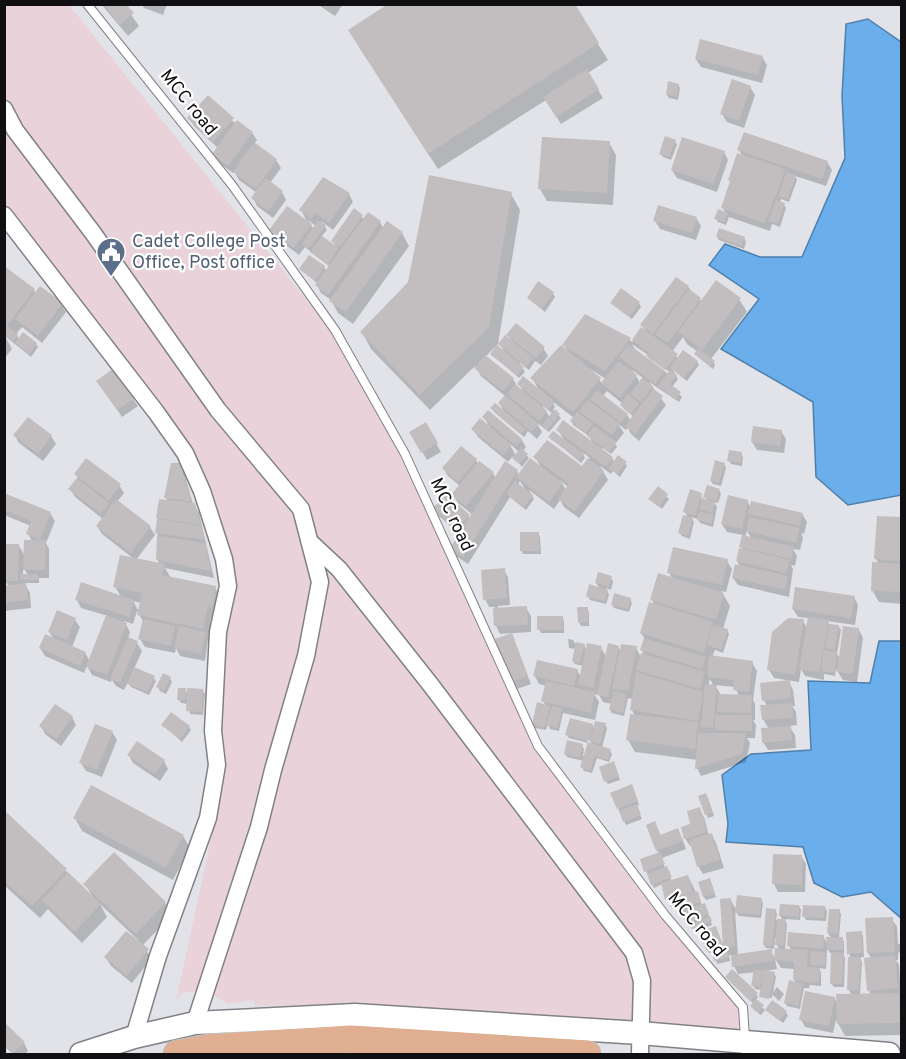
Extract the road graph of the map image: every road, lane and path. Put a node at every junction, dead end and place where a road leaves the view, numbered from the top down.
1 (87, 4) edge
2 (4, 109) edge
3 (4, 215) edge
4 (309, 541) junction
5 (195, 1023) junction
6 (134, 1037) junction
7 (640, 1044) edge
8 (745, 1049) edge
9 (81, 1054) edge
10 (177, 1054) edge
11 (587, 1054) edge
12 (889, 1054) edge

1 - 8 lane, MCC road
2 - 4 street
3 - 6 street
4 - 5 street
4 - 7 street
5 - 6 main road
5 - 7 main road
6 - 9 main road
7 - 8 main road
8 - 12 main road
10 - 11 highway

